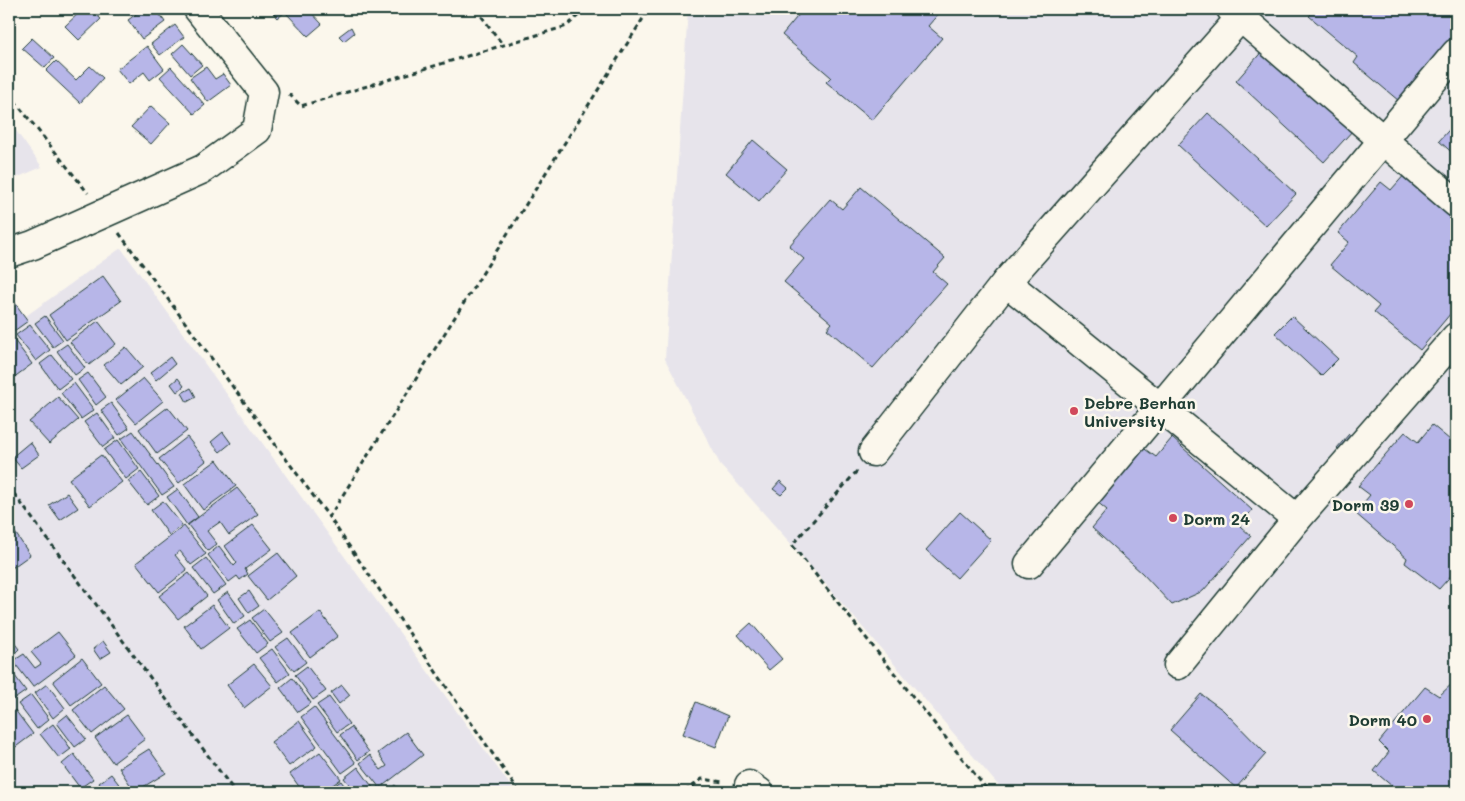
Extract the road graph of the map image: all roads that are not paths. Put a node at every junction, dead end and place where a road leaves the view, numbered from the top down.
1 (198, 9) edge
2 (1240, 12) edge
3 (1456, 52) edge
4 (1383, 140) junction
5 (1456, 203) edge
6 (9, 253) edge
7 (1006, 282) junction
8 (1456, 337) edge
9 (1160, 407) junction
10 (874, 452) road end
11 (1297, 519) junction
12 (1029, 564) dead end
13 (1178, 665) dead end

1 - 6 street
2 - 4 street
2 - 7 street
3 - 4 street
4 - 5 street
4 - 9 street
7 - 9 street
7 - 10 street
8 - 11 street
9 - 11 street
9 - 12 street
11 - 13 street

